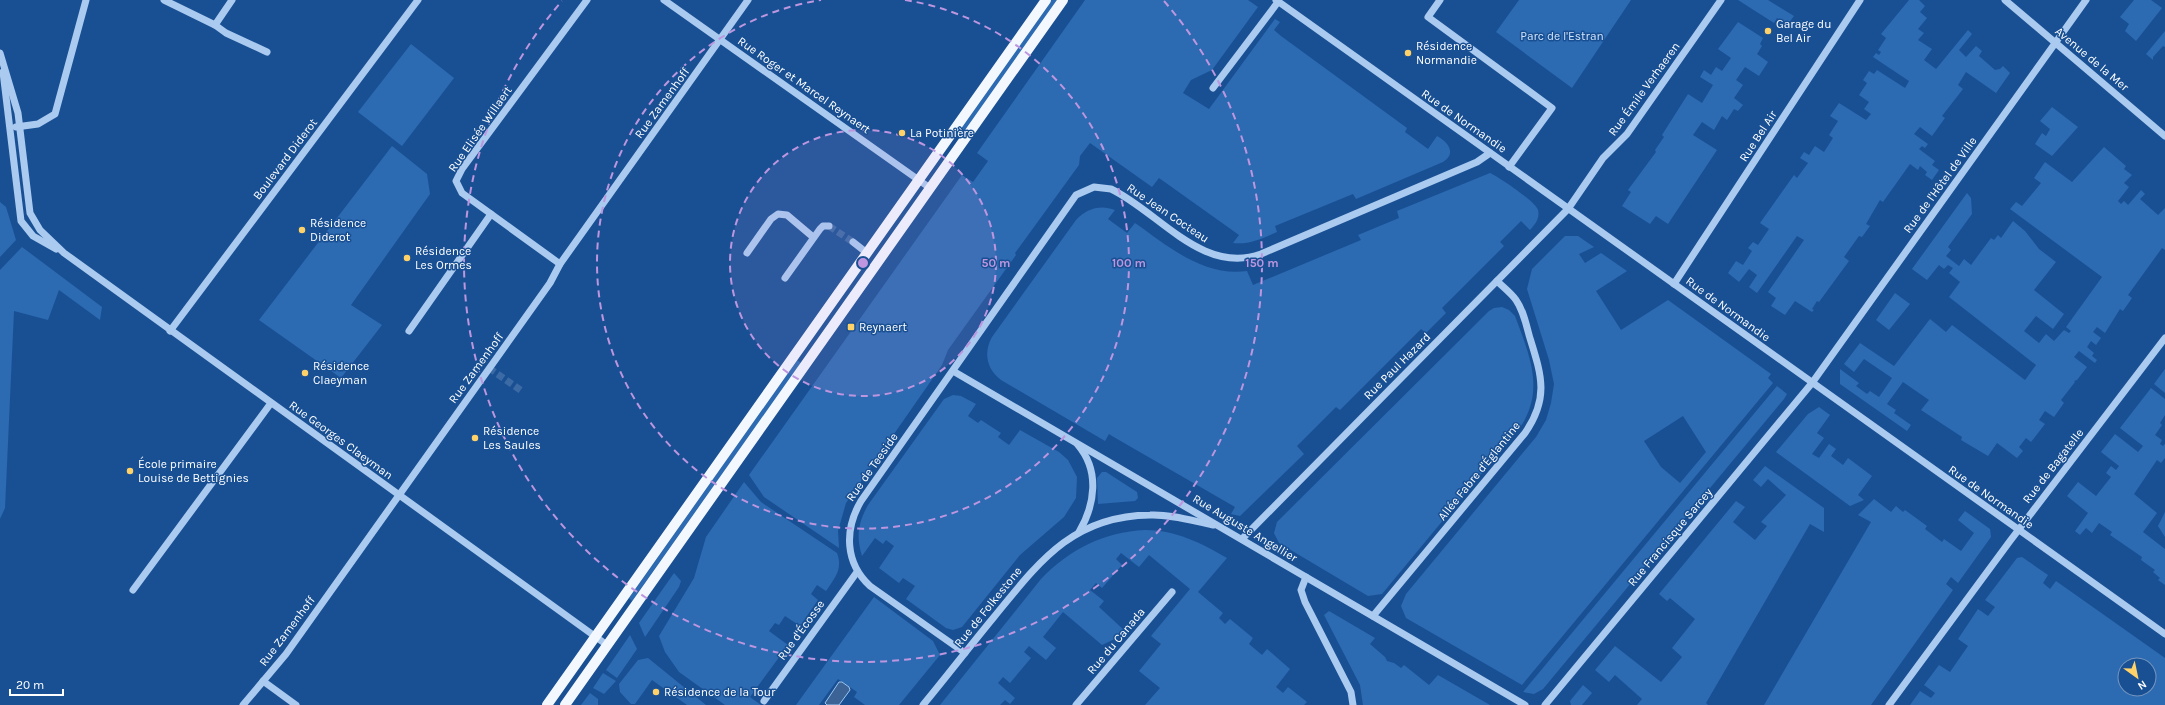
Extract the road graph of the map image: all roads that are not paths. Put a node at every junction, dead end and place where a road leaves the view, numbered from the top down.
1 (86, 0) edge
2 (164, 0) edge
3 (232, 0) edge
4 (418, 0) edge
5 (587, 0) edge
6 (664, 0) edge
7 (748, 0) edge
8 (1046, 0) edge
9 (1063, 0) edge
10 (1440, 0) edge
11 (1721, 0) edge
12 (1860, 0) edge
13 (2005, 0) edge
14 (2086, 0) edge
15 (1277, 1) edge
16 (215, 25) junction
17 (720, 39) junction
18 (2056, 43) junction
19 (267, 52) dead end
20 (1, 56) edge
21 (1213, 88) dead end
22 (20, 126) junction
23 (11, 128) junction
24 (2165, 136) edge
25 (1490, 153) junction
26 (1509, 167) junction
27 (919, 180) junction
28 (930, 188) junction
29 (1568, 209) junction
30 (491, 214) junction
31 (829, 226) dead end
32 (813, 237) junction
33 (853, 242) tunnel mouth
34 (867, 252) junction
35 (64, 253) junction
36 (747, 253) dead end
37 (560, 264) junction
38 (785, 278) dead end
39 (1497, 281) junction
40 (1674, 284) junction
41 (170, 331) junction
42 (409, 331) dead end
43 (2165, 338) edge
44 (953, 372) junction
45 (1812, 383) junction
46 (271, 403) junction
47 (1073, 440) junction
48 (399, 495) junction
49 (1220, 526) junction
50 (2018, 530) junction
51 (1078, 532) junction
52 (1242, 539) junction
53 (857, 572) junction
54 (1306, 577) junction
55 (133, 590) dead end
56 (1172, 592) dead end
57 (1373, 616) junction
58 (2165, 634) edge
59 (596, 637) junction
60 (607, 644) junction
61 (965, 654) junction
62 (263, 681) junction
63 (764, 701) dead end
64 (243, 705) edge
65 (296, 705) edge
66 (547, 705) edge
67 (565, 705) edge
68 (923, 705) edge
69 (1076, 705) edge
70 (1353, 705) edge
71 (1525, 705) edge
72 (1545, 705) edge
73 (1889, 705) edge

1 - 22 street
2 - 16 street
3 - 16 street
4 - 41 street, Boulevard Diderot
5 - 30 street, Rue Elisée Willaert
6 - 17 street, Rue Roger et Marcel Reynaert
7 - 17 street, Rue Zamenhoff
8 - 27 main road
9 - 28 main road
10 - 26 street
11 - 29 street, Rue Émile Verhaeren
12 - 40 street, Rue Bel Air
13 - 18 street, Avenue de la Mer
14 - 18 street, Rue de l'Hôtel de Ville
15 - 21 street, Rue de Normandie
15 - 25 street, Rue de Normandie
16 - 19 street
17 - 27 street, Rue Roger et Marcel Reynaert
17 - 37 street, Rue Zamenhoff
18 - 24 street, Avenue de la Mer
18 - 45 street, Rue de l'Hôtel de Ville
20 - 22 street
20 - 23 street
22 - 23 street
22 - 35 street
23 - 35 street
25 - 26 street, Rue de Normandie
25 - 44 street, Rue Jean Cocteau
26 - 29 street, Rue de Normandie
27 - 28 street, Rue Roger et Marcel Reynaert
27 - 34 main road
28 - 60 main road
29 - 39 street, Rue Paul Hazard
29 - 40 street, Rue de Normandie
30 - 37 street, Rue Elisée Willaert
30 - 42 street
31 - 32 street
32 - 36 street
32 - 38 street
33 - 34 street
34 - 59 main road
35 - 41 street, Rue Georges Claeyman
37 - 48 street, Rue Zamenhoff
39 - 52 street, Rue Paul Hazard
39 - 57 street, Allée Fabre d'Églantine
40 - 45 street, Rue de Normandie
41 - 46 street, Rue Georges Claeyman
43 - 50 street, Rue de Bagatelle
44 - 47 street, Rue Auguste Angellier
44 - 53 street, Rue de Teeside
45 - 50 street, Rue de Normandie
45 - 72 street, Rue Francisque Sarcey
46 - 48 street, Rue Georges Claeyman
46 - 55 street
47 - 49 street, Rue Auguste Angellier
47 - 51 street
48 - 59 street, Rue Georges Claeyman
48 - 62 street, Rue Zamenhoff
49 - 51 street, Rue de Folkestone
49 - 52 street, Rue Auguste Angellier
50 - 58 street, Rue de Normandie
50 - 73 street, Rue de Bagatelle
51 - 61 street, Rue de Folkestone
52 - 54 street, Rue Auguste Angellier
53 - 61 street, Rue de Teeside
53 - 63 street, Rue d'Écosse
54 - 57 street, Rue Auguste Angellier
54 - 70 street
56 - 69 street, Rue du Canada
57 - 71 street, Rue Auguste Angellier
59 - 60 street, Rue Georges Claeyman
59 - 66 main road
60 - 67 main road
61 - 68 street, Rue de Folkestone
62 - 64 street, Rue Zamenhoff
62 - 65 street

